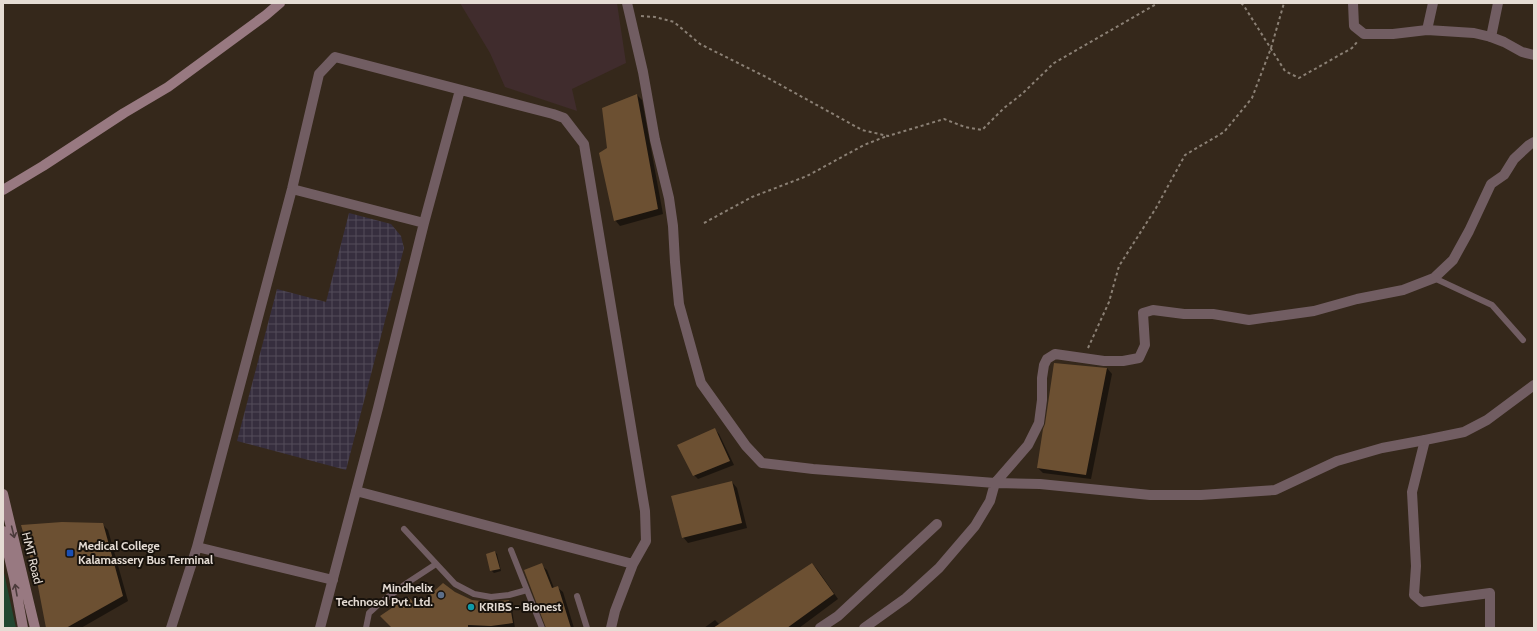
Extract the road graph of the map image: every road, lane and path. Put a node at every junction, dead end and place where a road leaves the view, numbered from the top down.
1 (280, 3) edge
2 (627, 3) edge
3 (1158, 3) edge
4 (1241, 3) edge
5 (1284, 3) edge
6 (1353, 3) edge
7 (1433, 3) edge
8 (1498, 3) edge
9 (630, 16) junction
10 (1427, 30) junction
11 (1364, 34) junction
12 (1492, 37) junction
13 (1271, 48) junction
14 (1534, 55) edge
15 (460, 90) junction
16 (888, 136) junction
17 (1534, 142) edge
18 (292, 189) junction
19 (3, 190) edge
20 (424, 223) junction
21 (704, 223) dead end
22 (1434, 278) junction
23 (1523, 340) dead end
24 (1083, 357) junction
25 (1534, 385) edge
26 (1425, 440) junction
27 (995, 483) junction
28 (356, 491) junction
29 (3, 494) edge
30 (937, 524) dead end
31 (404, 529) dead end
32 (3, 531) edge
33 (197, 547) junction
34 (512, 550) dead end
35 (436, 564) junction
36 (633, 564) junction
37 (332, 580) junction
38 (527, 590) junction
39 (578, 596) dead end
40 (23, 628) edge
41 (35, 628) edge
42 (171, 628) edge
43 (320, 628) edge
44 (366, 628) edge
45 (542, 628) edge
46 (587, 628) edge
47 (611, 628) edge
48 (820, 628) edge
49 (864, 628) edge
50 (1490, 628) edge

1 - 19 main road
2 - 9 street
3 - 16 path
4 - 13 path
5 - 13 path
6 - 11 street
7 - 10 street
8 - 12 street
9 - 16 path
9 - 27 street
10 - 11 street
10 - 12 street
11 - 13 path
12 - 14 street
13 - 24 path
15 - 18 street
15 - 20 street
15 - 36 street
16 - 21 path
17 - 22 street
18 - 20 street
18 - 33 street
20 - 28 street
22 - 23 lane
22 - 24 street
24 - 27 street
25 - 26 street
26 - 27 street
26 - 50 street
27 - 49 street
28 - 36 street
28 - 37 street
29 -> 41 main road, HMT Road
30 - 48 street
31 - 35 lane
40 -> 32 main road, HMT Road
33 - 37 street
33 - 42 street
34 - 38 lane
35 - 38 lane
35 - 44 lane
36 - 47 street
37 - 43 street
38 - 45 lane
39 - 46 lane

